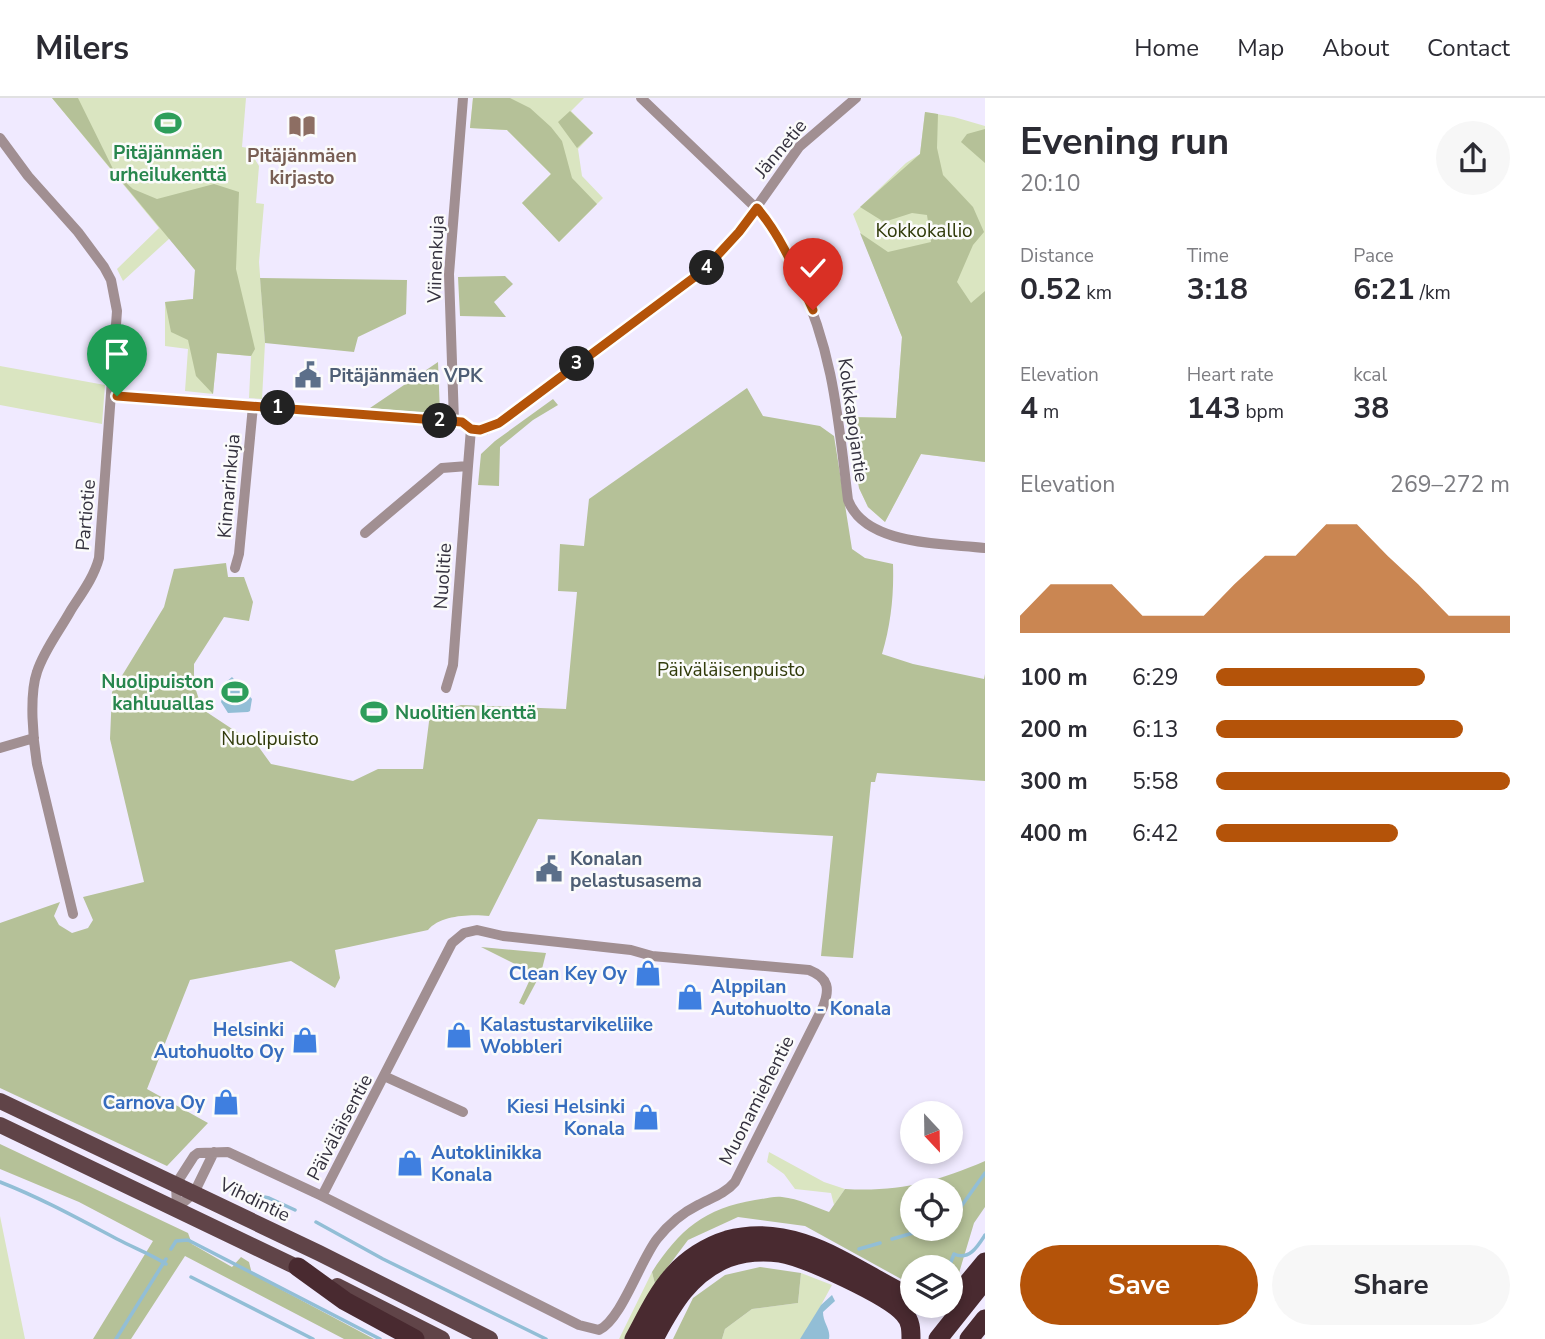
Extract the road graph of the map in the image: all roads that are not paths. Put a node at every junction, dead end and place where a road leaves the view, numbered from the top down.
1 (463, 98) edge
2 (641, 98) edge
3 (856, 98) edge
4 (0, 138) edge
5 (757, 208) junction
6 (113, 396) junction
7 (253, 406) junction
8 (454, 422) junction
9 (471, 429) junction
10 (468, 466) junction
11 (365, 533) dead end
12 (985, 548) edge
13 (235, 568) dead end
14 (446, 688) dead end
15 (34, 738) junction
16 (0, 748) edge
17 (73, 914) dead end
18 (384, 1076) junction
19 (0, 1101) edge
20 (463, 1112) dead end
21 (0, 1125) edge
22 (214, 1152) junction
23 (176, 1184) junction
24 (194, 1193) junction
25 (322, 1196) junction
26 (177, 1208) junction
27 (985, 1262) edge
28 (298, 1267) junction
29 (985, 1280) edge
30 (963, 1289) edge
31 (900, 1292) edge
32 (985, 1319) edge
33 (415, 1339) edge
34 (442, 1339) edge
35 (490, 1339) edge
36 (634, 1339) edge
37 (654, 1339) edge
38 (911, 1339) edge
39 (938, 1339) edge
40 (969, 1339) edge

1 - 8 street, Viinenkuja
2 - 5 street, Kolkkapojantie
3 - 5 street, Jännetie
4 - 6 street, Partiotie
5 - 9 street, Jännetie
5 - 12 street, Kolkkapojantie
6 - 7 street
6 - 15 street, Partiotie
7 - 8 street
7 - 13 street, Kinnarinkuja
8 - 9 street
9 - 10 street
10 - 11 street
10 - 14 street, Nuolitie
15 - 16 street
15 - 17 street, Partiotie
18 - 20 street, Päiväläisentie
18 - 25 street, Päiväläisentie
18 - 25 street, Muonamiehentie
19 - 23 main road, Vihdintie
21 - 26 main road
22 - 23 street
22 - 24 street
22 - 25 street, Muonamiehentie
23 - 24 main road, Vihdintie
23 - 26 street
24 - 26 street
24 - 35 main road, Vihdintie
26 - 28 main road
27 - 30 highway
28 - 33 highway
28 - 34 main road
29 - 39 highway
31 - 36 highway
32 - 40 highway
37 - 38 highway

